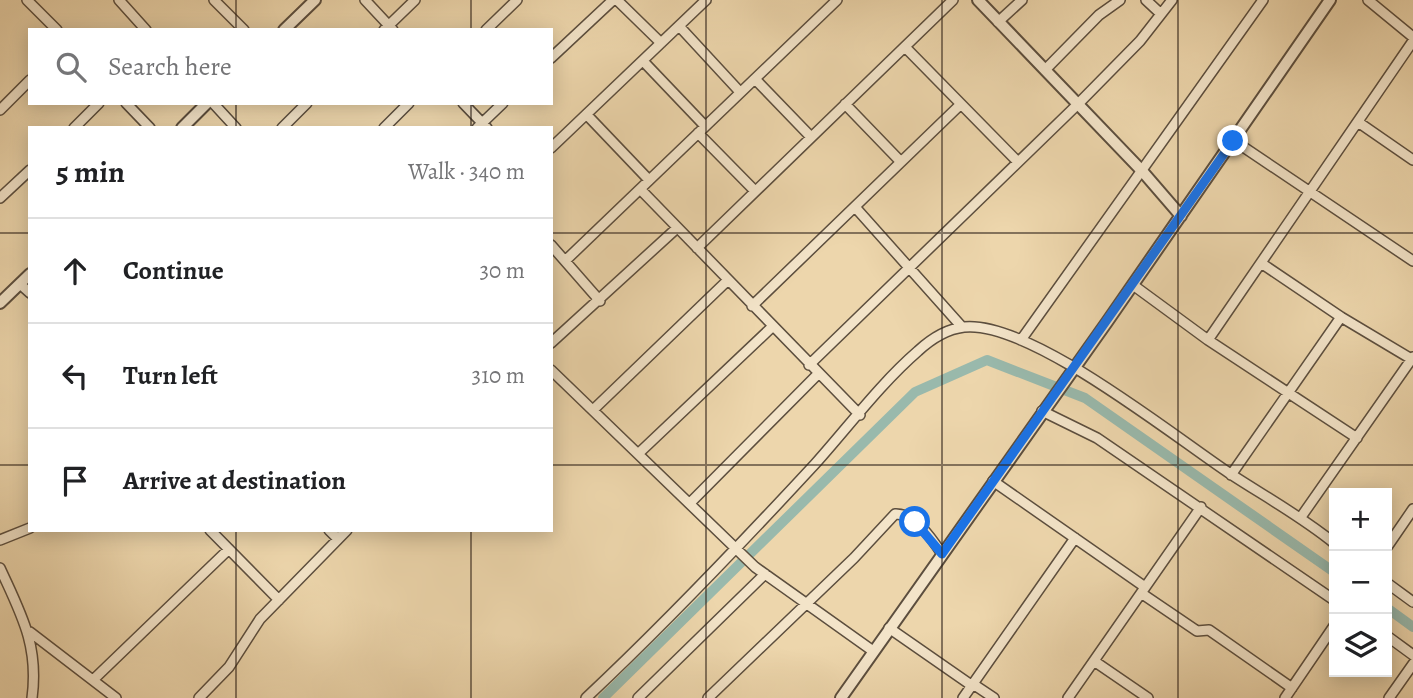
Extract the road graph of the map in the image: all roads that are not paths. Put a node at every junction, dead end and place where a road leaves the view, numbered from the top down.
1 (27, 0) edge
2 (119, 0) edge
3 (214, 0) edge
4 (315, 0) edge
5 (365, 0) edge
6 (415, 0) edge
7 (517, 0) edge
8 (615, 0) edge
9 (706, 0) edge
10 (837, 0) edge
11 (953, 0) edge
12 (978, 0) edge
13 (1022, 0) edge
14 (1120, 0) edge
15 (1146, 0) edge
16 (1172, 0) edge
17 (1264, 0) edge
18 (1330, 0) edge
19 (1368, 0) edge
20 (1161, 14) junction
21 (998, 22) junction
22 (679, 26) junction
23 (55, 28) edge
24 (144, 28) edge
25 (242, 28) edge
26 (286, 28) edge
27 (389, 28) edge
28 (488, 28) edge
29 (1413, 39) edge
30 (660, 43) junction
31 (905, 47) junction
32 (553, 56) edge
33 (643, 61) junction
34 (1045, 70) junction
35 (755, 79) junction
36 (28, 82) edge
37 (740, 92) junction
38 (845, 104) junction
39 (961, 104) junction
40 (1078, 104) junction
41 (97, 105) edge
42 (129, 105) edge
43 (205, 105) edge
44 (215, 105) edge
45 (305, 105) edge
46 (408, 105) edge
47 (465, 105) edge
48 (501, 105) edge
49 (0, 110) edge
50 (587, 115) junction
51 (1358, 122) junction
52 (76, 126) edge
53 (148, 126) edge
54 (184, 126) edge
55 (234, 126) edge
56 (284, 126) edge
57 (386, 126) edge
58 (482, 126) edge
59 (702, 130) junction
60 (811, 137) junction
61 (1233, 141) junction
62 (553, 146) edge
63 (1413, 160) edge
64 (901, 162) junction
65 (1018, 162) junction
66 (28, 172) edge
67 (1143, 172) junction
68 (649, 180) junction
69 (640, 189) junction
70 (755, 191) junction
71 (1310, 191) junction
72 (0, 198) edge
73 (855, 207) junction
74 (1181, 216) junction
75 (677, 228) junction
76 (553, 247) edge
77 (696, 248) junction
78 (565, 261) junction
79 (1413, 261) edge
80 (1261, 263) junction
81 (909, 265) junction
82 (28, 276) edge
83 (728, 280) junction
84 (20, 284) junction
85 (1133, 285) junction
86 (28, 291) edge
87 (600, 300) junction
88 (0, 303) edge
89 (752, 306) junction
90 (1341, 317) junction
91 (772, 327) junction
92 (962, 327) junction
93 (1021, 340) junction
94 (1208, 340) junction
95 (553, 341) edge
96 (1413, 359) edge
97 (809, 365) junction
98 (1073, 368) junction
99 (553, 372) edge
100 (818, 374) junction
101 (1288, 394) junction
102 (593, 410) junction
103 (1042, 411) junction
104 (860, 415) junction
105 (1357, 438) junction
106 (639, 453) junction
107 (1231, 475) junction
108 (993, 481) junction
109 (691, 502) junction
110 (1201, 507) junction
111 (1413, 509) edge
112 (1301, 517) junction
113 (28, 529) edge
114 (213, 532) edge
115 (332, 532) edge
116 (345, 532) edge
117 (1075, 538) junction
118 (338, 539) junction
119 (1329, 539) edge
120 (0, 540) edge
121 (1392, 540) edge
122 (737, 547) junction
123 (229, 549) junction
124 (942, 554) junction
125 (0, 568) edge
126 (765, 574) junction
127 (1392, 587) edge
128 (1143, 590) junction
129 (1329, 597) edge
130 (279, 600) junction
131 (806, 602) junction
132 (1413, 602) edge
133 (890, 628) junction
134 (30, 632) junction
135 (1329, 633) edge
136 (1392, 639) edge
137 (873, 651) junction
138 (1413, 654) edge
139 (1094, 661) junction
140 (1413, 664) edge
141 (93, 680) junction
142 (972, 684) junction
143 (1292, 688) junction
144 (32, 698) edge
145 (116, 698) edge
146 (199, 698) edge
147 (586, 698) edge
148 (638, 698) edge
149 (708, 698) edge
150 (841, 698) edge
151 (963, 698) edge
152 (994, 698) edge
153 (1068, 698) edge
154 (1148, 698) edge
155 (1284, 698) edge
156 (1389, 698) edge

1 - 23 street
2 - 24 street
3 - 25 street
4 - 26 street
5 - 27 street
6 - 27 street
7 - 28 street
8 - 30 street
8 - 32 street
9 - 22 street
10 - 35 street
11 - 31 street
12 - 21 street
13 - 21 street
14 - 34 street
15 - 20 street
16 - 20 street
17 - 67 street
18 - 61 street
19 - 29 street
20 - 40 street
21 - 34 street
22 - 30 street
22 - 37 street
29 - 51 street
30 - 33 street
31 - 38 street
31 - 39 street
33 - 50 street
33 - 59 street
34 - 40 street
35 - 37 street
35 - 60 street
36 - 49 street
37 - 59 street
38 - 60 street
38 - 64 street
39 - 64 street
39 - 65 street
40 - 65 street
40 - 67 street
41 - 52 street
42 - 53 street
43 - 54 street
44 - 55 street
45 - 56 street
46 - 57 street
47 - 58 street
48 - 58 street
50 - 62 street
50 - 68 street
51 - 63 street
51 - 71 street
59 - 68 street
59 - 70 street
60 - 70 street
61 - 71 street
61 - 74 street
64 - 73 street
65 - 81 street
66 - 72 street
67 - 74 street
67 - 93 street
68 - 69 street
69 - 75 street
69 - 78 street
70 - 77 street
71 - 79 street
71 - 80 street
73 - 81 street
73 - 89 street
74 - 85 street
75 - 77 street
75 - 87 street
76 - 78 street
77 - 83 street
78 - 87 street
80 - 90 street
80 - 94 street
81 - 92 street
81 - 97 street
82 - 84 street
83 - 89 street
83 - 102 street
84 - 86 street
84 - 88 street
85 - 94 street
85 - 98 street
87 - 95 street
89 - 91 street
90 - 96 street
90 - 101 street
91 - 97 street
91 - 106 street
92 - 93 street
92 - 104 street
93 - 98 street
94 - 101 street
96 - 105 street
97 - 100 street
98 - 103 street
98 - 107 street
99 - 102 street
100 - 104 street
100 - 109 street
101 - 105 street
101 - 107 street
102 - 106 street
103 - 108 street
103 - 110 street
104 - 122 street
105 - 112 street
106 - 109 street
107 - 112 street
108 - 117 street
108 - 124 street
109 - 122 street
110 - 128 street
110 - 129 street
111 - 121 street
112 - 119 street
113 - 120 street
114 - 123 street
115 - 118 street
116 - 118 street
117 - 128 street
117 - 142 street
118 - 130 street
122 - 126 street
122 - 147 street
123 - 130 street
123 - 141 street
124 - 131 street
124 - 133 street
125 - 134 street
126 - 131 street
126 - 148 street
127 - 132 street
128 - 139 street
128 - 143 street
130 - 146 street
131 - 137 street
131 - 149 street
133 - 137 street
133 - 142 street
134 - 141 street
134 - 144 street
135 - 143 street
136 - 138 street
137 - 150 street
139 - 153 street
139 - 154 street
140 - 156 street
141 - 145 street
142 - 151 street
142 - 152 street
143 - 155 street

